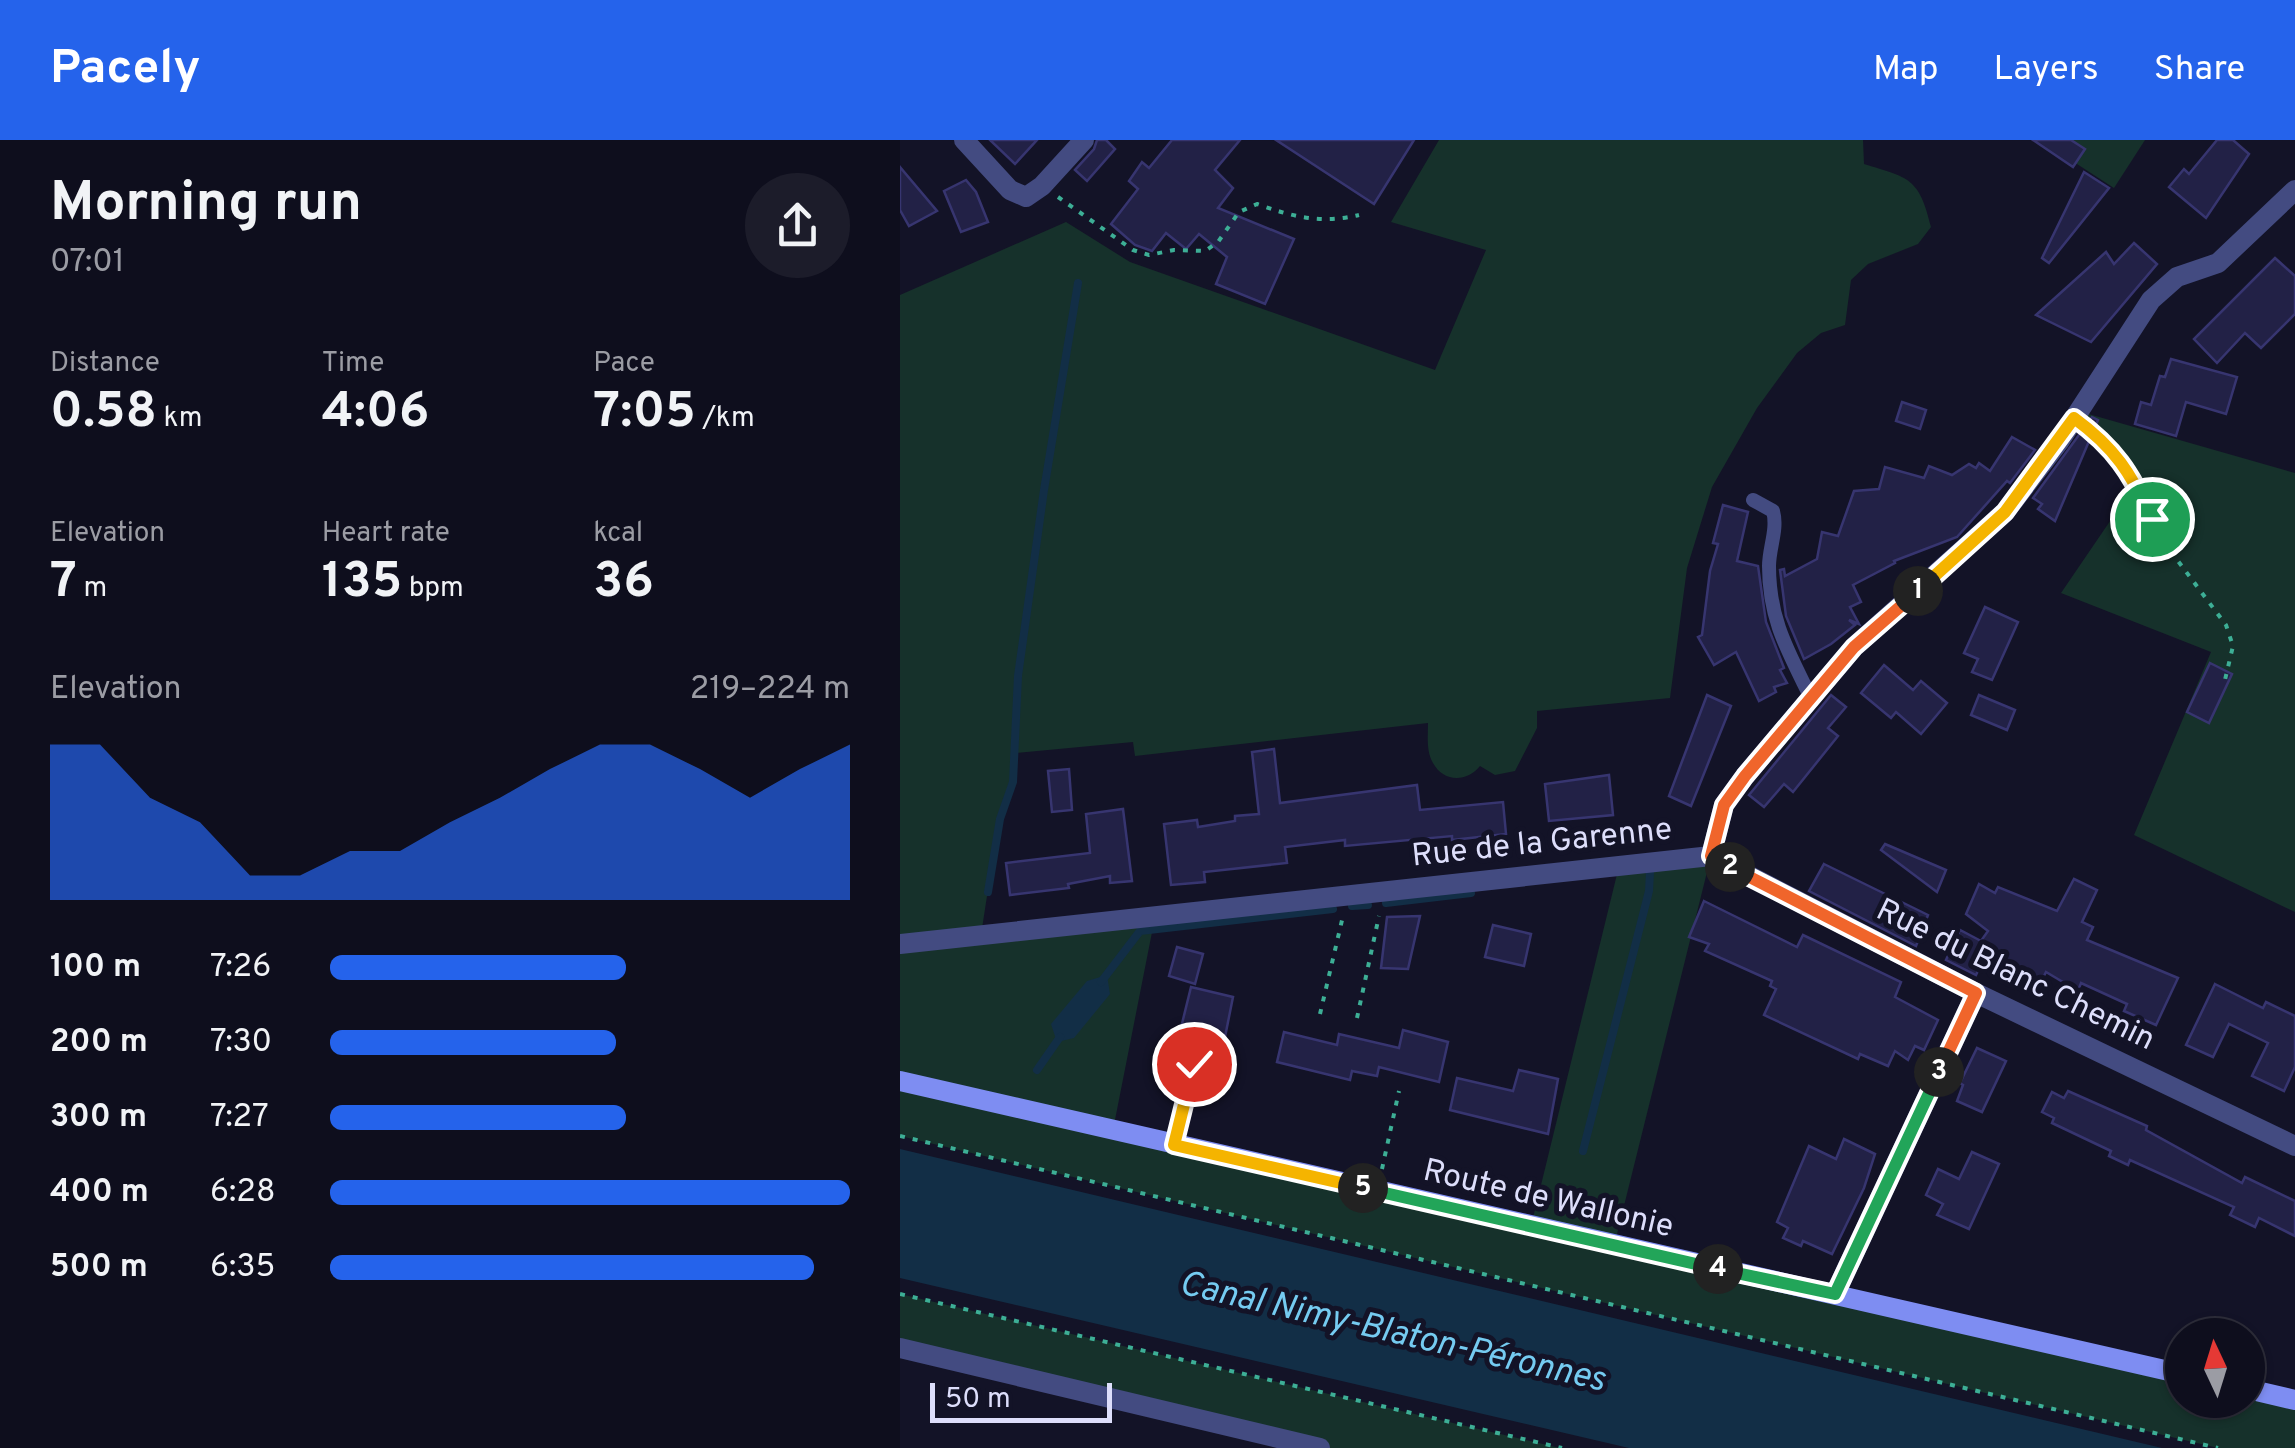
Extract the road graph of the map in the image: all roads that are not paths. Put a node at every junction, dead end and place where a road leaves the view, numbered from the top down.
1 (964, 140) edge
2 (1084, 140) edge
3 (2295, 190) edge
4 (1753, 500) dead end
5 (1811, 698) junction
6 (1711, 856) junction
7 (900, 944) edge
8 (1976, 993) junction
9 (900, 1082) edge
10 (2295, 1146) edge
11 (1835, 1294) junction
12 (900, 1348) edge
13 (2165, 1370) edge
14 (2265, 1393) edge
15 (2295, 1400) edge
16 (1281, 1444) edge
17 (1320, 1448) edge

1 - 2 street
3 - 5 street, Rue de la Garenne
4 - 5 lane
5 - 6 street, Rue de la Garenne
6 - 7 street, Rue de la Garenne
6 - 8 street, Rue du Blanc Chemin
8 - 10 street, Rue du Blanc Chemin
8 - 11 street
9 - 11 main road, Route de Wallonie
11 - 13 main road, Route de Wallonie
12 - 16 street
14 - 15 main road
16 - 17 street

